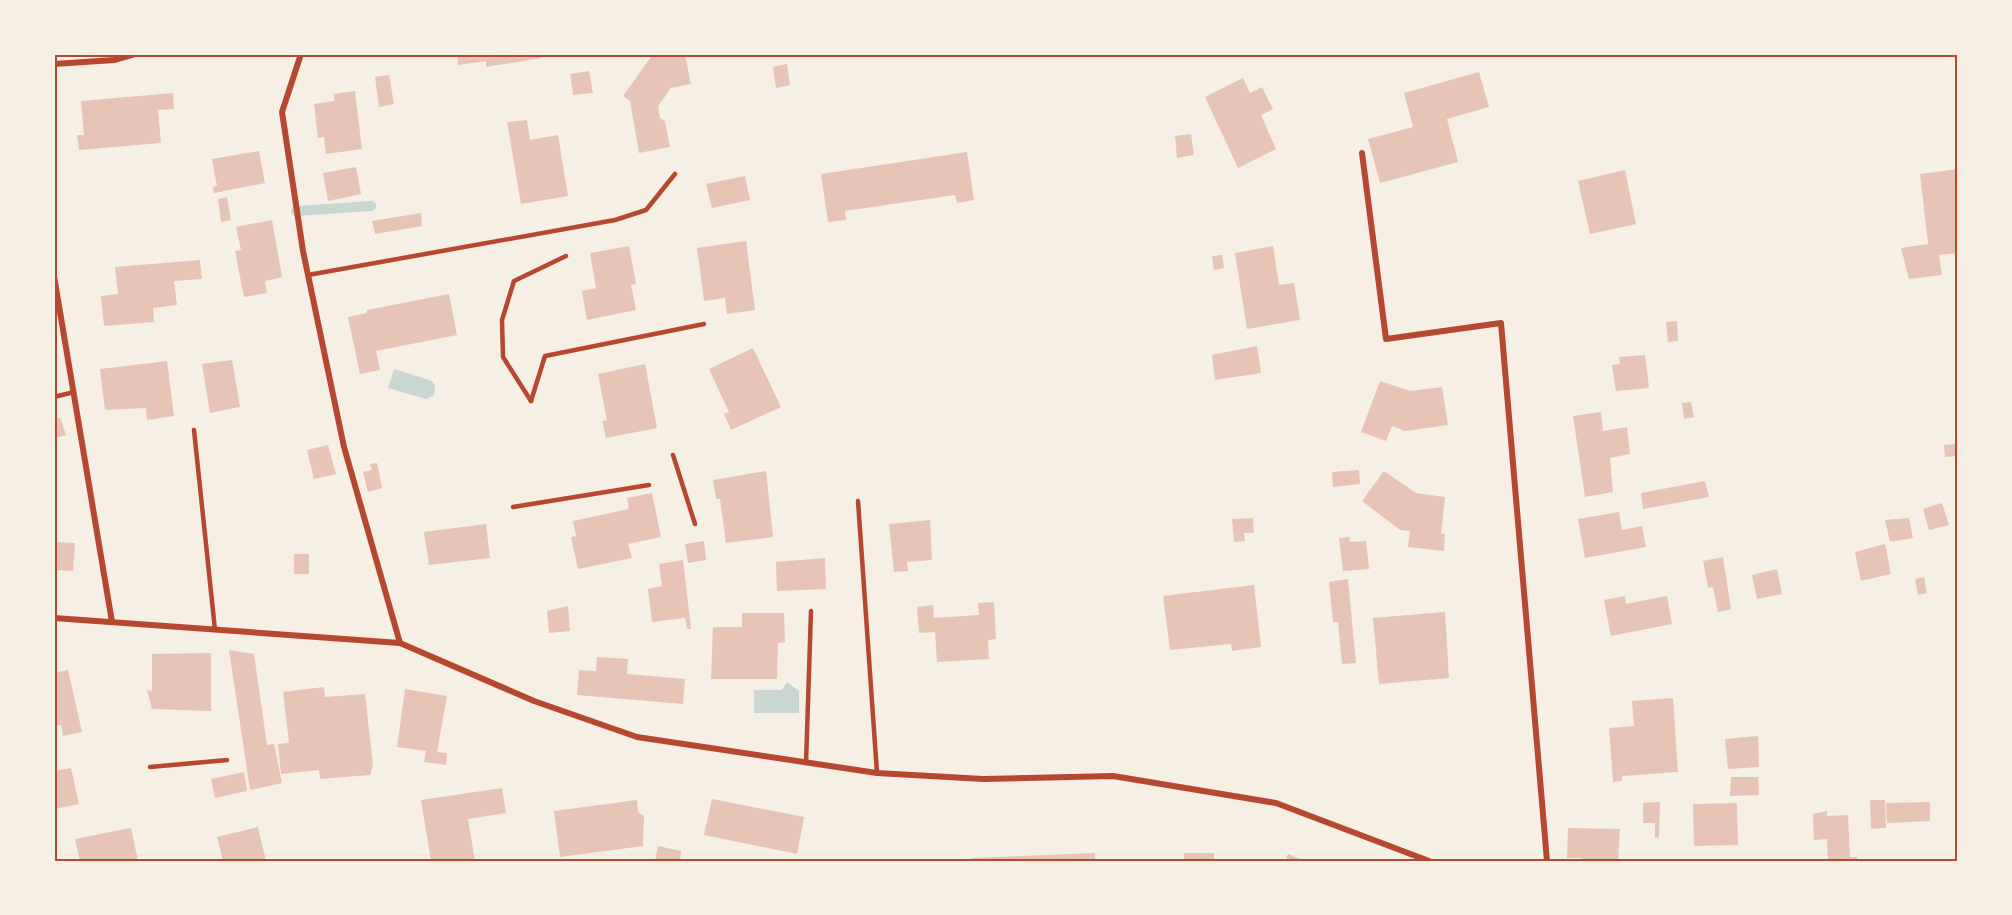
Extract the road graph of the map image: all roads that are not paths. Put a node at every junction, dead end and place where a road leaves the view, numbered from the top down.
1 (94, 54) edge
2 (135, 54) edge
3 (301, 54) edge
4 (94, 62) junction
5 (54, 64) edge
6 (1362, 153) dead end
7 (675, 174) dead end
8 (566, 256) dead end
9 (308, 275) junction
10 (54, 276) edge
11 (704, 324) dead end
12 (74, 392) junction
13 (54, 397) edge
14 (194, 430) dead end
15 (673, 455) dead end
16 (649, 485) dead end
17 (858, 501) dead end
18 (513, 507) dead end
19 (695, 524) dead end
20 (811, 611) dead end
21 (54, 618) edge
22 (112, 622) junction
23 (215, 630) junction
24 (400, 643) junction
25 (227, 760) dead end
26 (806, 763) junction
27 (150, 766) dead end
28 (878, 773) junction
29 (1429, 861) edge
30 (1547, 861) edge

1 - 4 lane
2 - 4 street
3 - 9 street
4 - 5 street
6 - 30 street
7 - 9 lane
8 - 11 lane
9 - 24 street
10 - 12 street
12 - 13 lane
12 - 22 street
14 - 23 lane
15 - 19 lane
16 - 18 lane
17 - 28 lane
20 - 26 lane
21 - 22 street
22 - 23 street
23 - 24 street
24 - 26 street
25 - 27 lane
26 - 28 street
28 - 29 street

